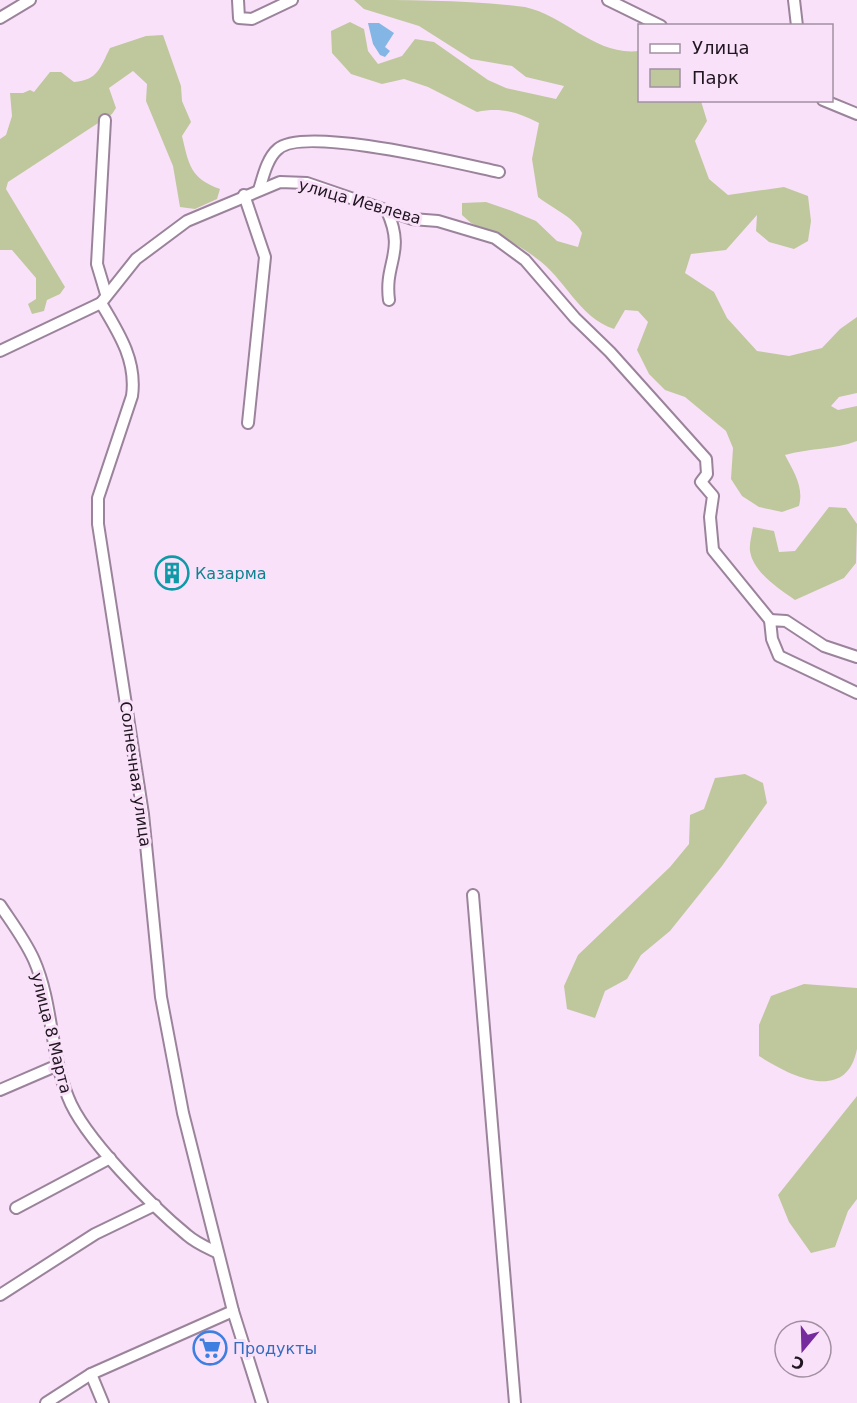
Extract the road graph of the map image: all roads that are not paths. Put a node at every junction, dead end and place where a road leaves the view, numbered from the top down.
1 (30, 0) edge
2 (238, 0) edge
3 (292, 0) edge
4 (608, 0) edge
5 (794, 0) edge
6 (622, 3) edge
7 (0, 18) edge
8 (658, 24) edge
9 (797, 24) edge
10 (828, 102) edge
11 (857, 114) edge
12 (105, 120) dead end
13 (499, 172) dead end
14 (259, 190) junction
15 (244, 195) junction
16 (387, 211) junction
17 (104, 299) junction
18 (388, 300) dead end
19 (0, 351) edge
20 (248, 423) dead end
21 (770, 620) junction
22 (857, 657) edge
23 (857, 693) edge
24 (473, 895) dead end
25 (0, 905) edge
26 (58, 1065) junction
27 (0, 1090) edge
28 (110, 1158) junction
29 (155, 1205) junction
30 (16, 1208) dead end
31 (218, 1253) junction
32 (0, 1295) edge
33 (233, 1311) junction
34 (91, 1374) junction
35 (46, 1403) edge
36 (103, 1403) edge
37 (262, 1403) edge
38 (515, 1403) edge

1 - 7 street
2 - 3 street
4 - 6 street
5 - 9 street
6 - 8 street
10 - 11 street
12 - 17 street, Солнечная улица
13 - 14 street
14 - 15 street, улица Иевлева
14 - 16 street, улица Иевлева
15 - 17 street, улица Иевлева
15 - 20 street
16 - 18 street
16 - 21 street, улица Иевлева
17 - 19 street, улица Иевлева
17 - 31 street, Солнечная улица
21 - 22 street
21 - 23 street
24 - 38 street
25 - 26 street, улица 8 Марта
26 - 27 street
26 - 28 street, улица 8 Марта
28 - 29 street, улица 8 Марта
28 - 30 street
29 - 31 street, улица 8 Марта
29 - 32 street
31 - 33 street
33 - 34 street
33 - 37 street
34 - 35 street
34 - 36 street

